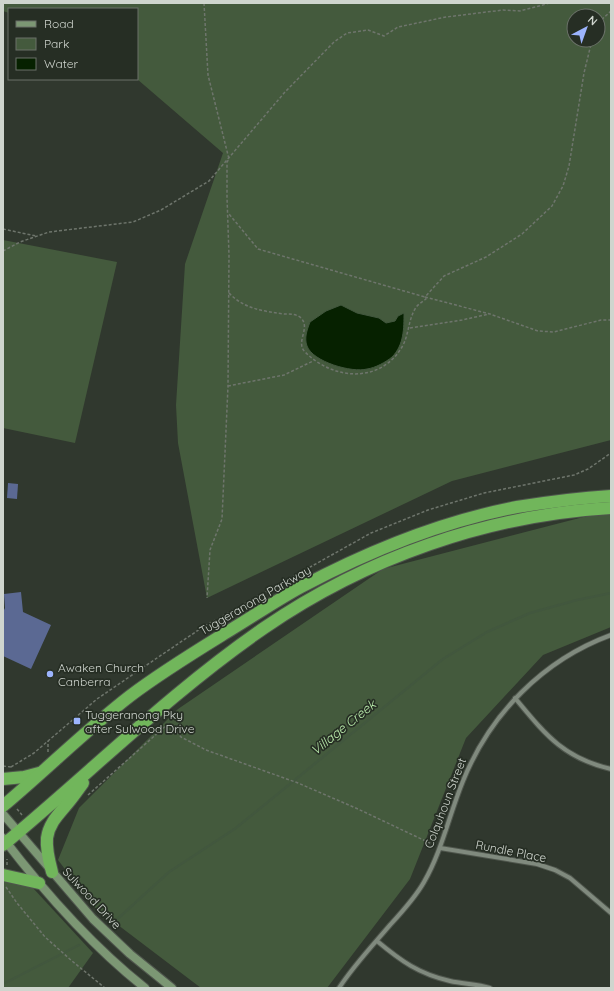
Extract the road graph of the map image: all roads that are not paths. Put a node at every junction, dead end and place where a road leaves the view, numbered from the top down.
1 (611, 496) edge
2 (611, 508) edge
3 (611, 635) edge
4 (515, 698) junction
5 (96, 766) junction
6 (611, 769) edge
7 (44, 771) junction
8 (3, 778) edge
9 (6, 803) edge
10 (3, 814) edge
11 (18, 832) junction
12 (4, 842) edge
13 (440, 848) junction
14 (52, 872) junction
15 (5, 876) edge
16 (39, 883) junction
17 (611, 913) edge
18 (377, 941) junction
19 (145, 988) edge
20 (172, 988) edge
21 (339, 988) edge
22 (490, 988) edge

1 - 7 highway, Tuggeranong Parkway
2 - 5 highway
3 - 4 street, Colquhoun Street
4 - 6 street
4 - 13 street, Colquhoun Street
5 - 11 highway
5 - 14 highway
7 - 8 highway
7 - 9 highway, Tuggeranong Parkway
10 - 11 main road, Sulwood Drive
11 - 12 highway
11 - 14 main road, Sulwood Drive
12 - 16 main road
13 - 17 street, Rundle Place
13 - 18 street, Colquhoun Street
14 - 20 main road, Sulwood Drive
15 - 16 highway
16 - 19 main road
18 - 21 street, Colquhoun Street
18 - 22 street

